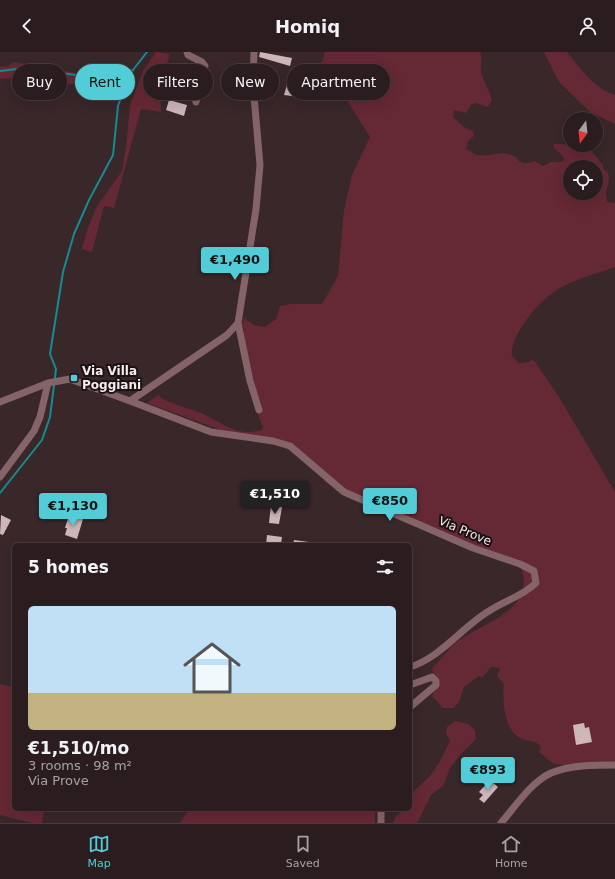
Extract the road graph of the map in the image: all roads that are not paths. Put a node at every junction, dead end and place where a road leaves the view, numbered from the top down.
1 (187, 52) edge
2 (254, 52) edge
3 (196, 102) dead end
4 (238, 323) junction
5 (48, 383) junction
6 (130, 401) junction
7 (0, 402) edge
8 (259, 410) dead end
9 (0, 477) edge
10 (412, 667) edge
11 (412, 684) edge
12 (412, 706) edge
13 (615, 765) edge
14 (381, 811) edge
15 (381, 823) edge
16 (501, 823) edge

1 - 3 street
2 - 4 street
4 - 6 street
4 - 8 street
5 - 6 street
5 - 7 street
5 - 9 street
6 - 10 street, Via Prove
11 - 12 street
13 - 16 street
14 - 15 street

